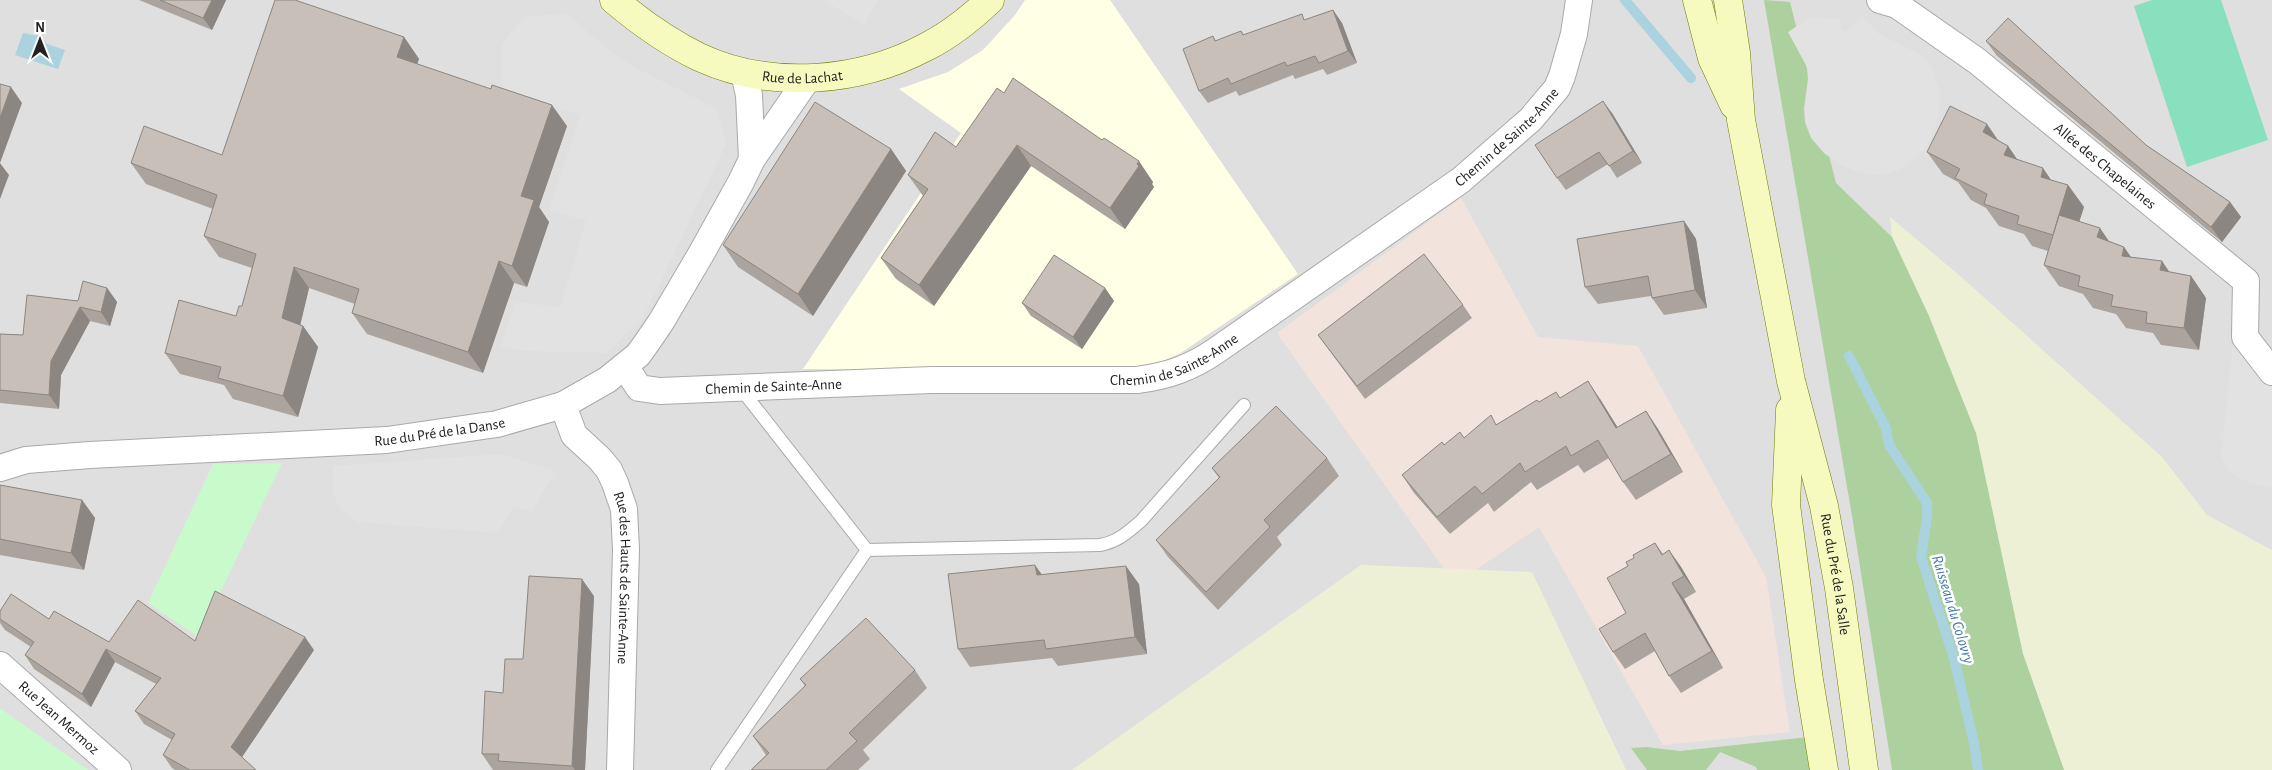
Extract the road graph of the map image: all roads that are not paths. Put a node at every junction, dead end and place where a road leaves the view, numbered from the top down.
1 (614, 0) edge
2 (990, 0) edge
3 (1579, 0) edge
4 (1697, 0) edge
5 (1728, 0) edge
6 (1880, 0) edge
7 (744, 73) junction
8 (808, 78) junction
9 (1741, 120) junction
10 (752, 159) junction
11 (625, 366) junction
12 (2272, 372) edge
13 (1791, 381) junction
14 (741, 389) junction
15 (563, 405) junction
16 (1244, 405) dead end
17 (0, 468) edge
18 (867, 550) junction
19 (0, 665) edge
20 (1859, 769) edge
21 (118, 770) edge
22 (620, 770) edge
23 (717, 770) edge
24 (1824, 770) edge

1 - 7 main road, Rue de Lachat
2 - 8 main road, Rue de Lachat
3 - 14 street, Chemin de Sainte-Anne
4 - 9 main road, Rue du Pré de la Salle
5 - 9 main road, Rue du Pré de la Salle
6 - 12 street, Allée des Chapelaines
7 - 8 main road, Rue de Lachat
7 - 10 street, Rue du Pré de la Danse
8 - 10 street, Rue du Pré de la Danse
9 - 13 main road, Rue du Pré de la Salle
10 - 11 street, Rue du Pré de la Danse
11 - 14 street, Chemin de Sainte-Anne
11 - 15 street, Rue du Pré de la Danse
13 - 20 main road, Rue du Pré de la Salle
13 - 24 main road, Rue du Pré de la Salle
14 - 18 lane
15 - 17 street, Rue du Pré de la Danse
15 - 22 street, Rue des Hauts de Sainte-Anne
16 - 18 lane
18 - 23 lane
19 - 21 street, Rue Jean Mermoz

